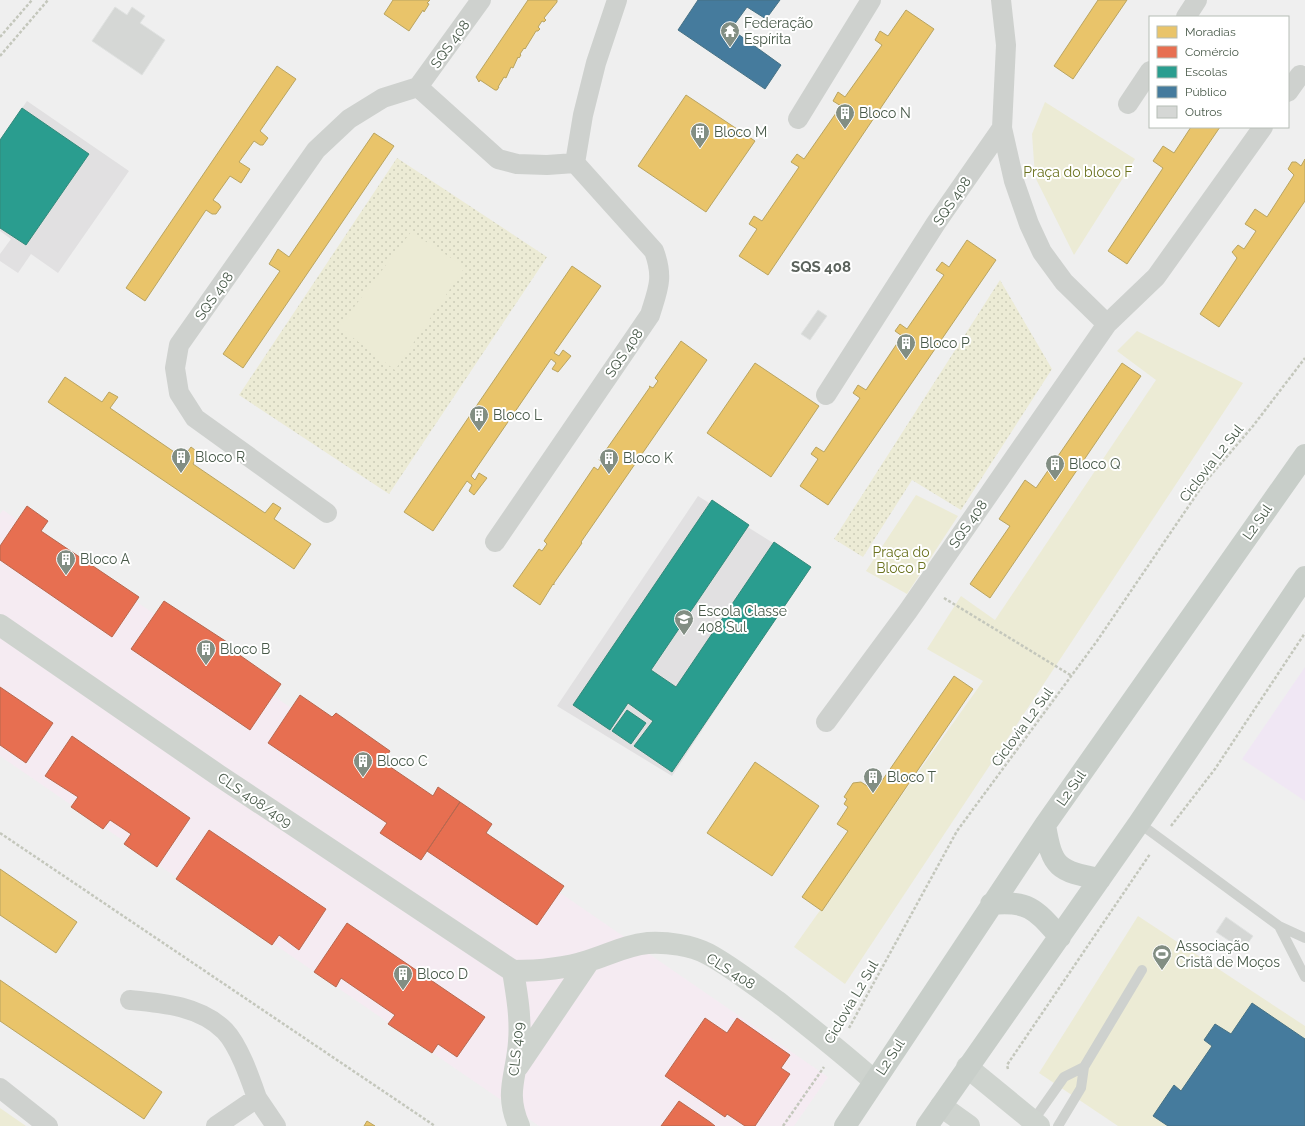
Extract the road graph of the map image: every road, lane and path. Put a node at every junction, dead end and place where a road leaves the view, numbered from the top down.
1 (32, 0) edge
2 (48, 0) edge
3 (481, 0) edge
4 (617, 0) edge
5 (870, 0) edge
6 (1001, 0) edge
7 (1198, 0) edge
8 (1187, 16) edge
9 (0, 37) edge
10 (0, 56) edge
11 (1149, 72) edge
12 (1300, 75) dead end
13 (418, 87) junction
14 (1289, 91) edge
15 (1128, 104) dead end
16 (798, 119) dead end
17 (1002, 128) junction
18 (1262, 128) edge
19 (575, 163) junction
20 (1107, 324) junction
21 (1305, 358) edge
22 (826, 394) dead end
23 (1301, 464) edge
24 (327, 513) dead end
25 (494, 542) dead end
26 (1305, 577) edge
27 (925, 586) junction
28 (0, 625) edge
29 (1305, 632) edge
30 (1072, 676) junction
31 (826, 722) dead end
32 (1139, 823) junction
33 (1045, 825) junction
34 (0, 833) edge
35 (1160, 839) junction
36 (1100, 880) junction
37 (991, 904) junction
38 (1279, 926) junction
39 (1060, 937) junction
40 (1305, 938) edge
41 (589, 961) junction
42 (1142, 970) dead end
43 (513, 971) junction
44 (1305, 977) edge
45 (130, 1000) dead end
46 (837, 1048) junction
47 (967, 1067) junction
48 (1084, 1067) junction
49 (514, 1072) junction
50 (1009, 1072) dead end
51 (874, 1081) junction
52 (0, 1088) edge
53 (257, 1098) junction
54 (941, 1106) junction
55 (1036, 1123) edge
56 (48, 1126) edge
57 (216, 1126) edge
58 (276, 1126) edge
59 (435, 1126) edge
60 (520, 1126) edge
61 (783, 1126) edge
62 (845, 1126) edge
63 (927, 1126) edge
64 (969, 1126) edge
65 (1058, 1126) edge

1 - 9 path
2 - 10 path
3 - 13 street, SQS 408
4 - 19 street
5 - 16 street
6 - 17 street
7 - 8 street
11 - 15 street
12 - 14 street
13 - 19 street
13 - 24 street, SQS 408
17 - 20 street
17 - 22 street, SQS 408
18 - 20 street, SQS 408
19 - 25 street, SQS 408
20 - 27 street, SQS 408
21 - 30 path, Ciclovia L2 Sul
23 - 33 main road, L2 Sul
26 - 32 main road
27 - 30 path
27 - 31 street, SQS 408
28 - 43 street, CLS 408/409
29 - 35 path
30 - 46 path, Ciclovia L2 Sul
32 - 35 lane
32 - 36 main road
33 - 36 main road
33 - 37 main road, L2 Sul
34 - 59 path
35 - 38 lane
35 - 50 path
36 - 39 main road
37 - 39 main road
37 - 51 main road, L2 Sul
38 - 40 lane
38 - 44 lane
39 - 47 main road
41 - 43 street, CLS 408
41 - 46 street, CLS 408
41 - 49 street
42 - 48 lane
43 - 49 street, CLS 409
45 - 53 street
46 - 51 street, CLS 408
46 - 61 path, Ciclovia L2 Sul
47 - 54 main road
47 - 55 street
48 - 55 lane
48 - 65 lane
49 - 60 street, CLS 409
51 - 62 main road, L2 Sul
52 - 56 street
53 - 57 street
53 - 58 street
54 - 63 main road
54 - 64 street

